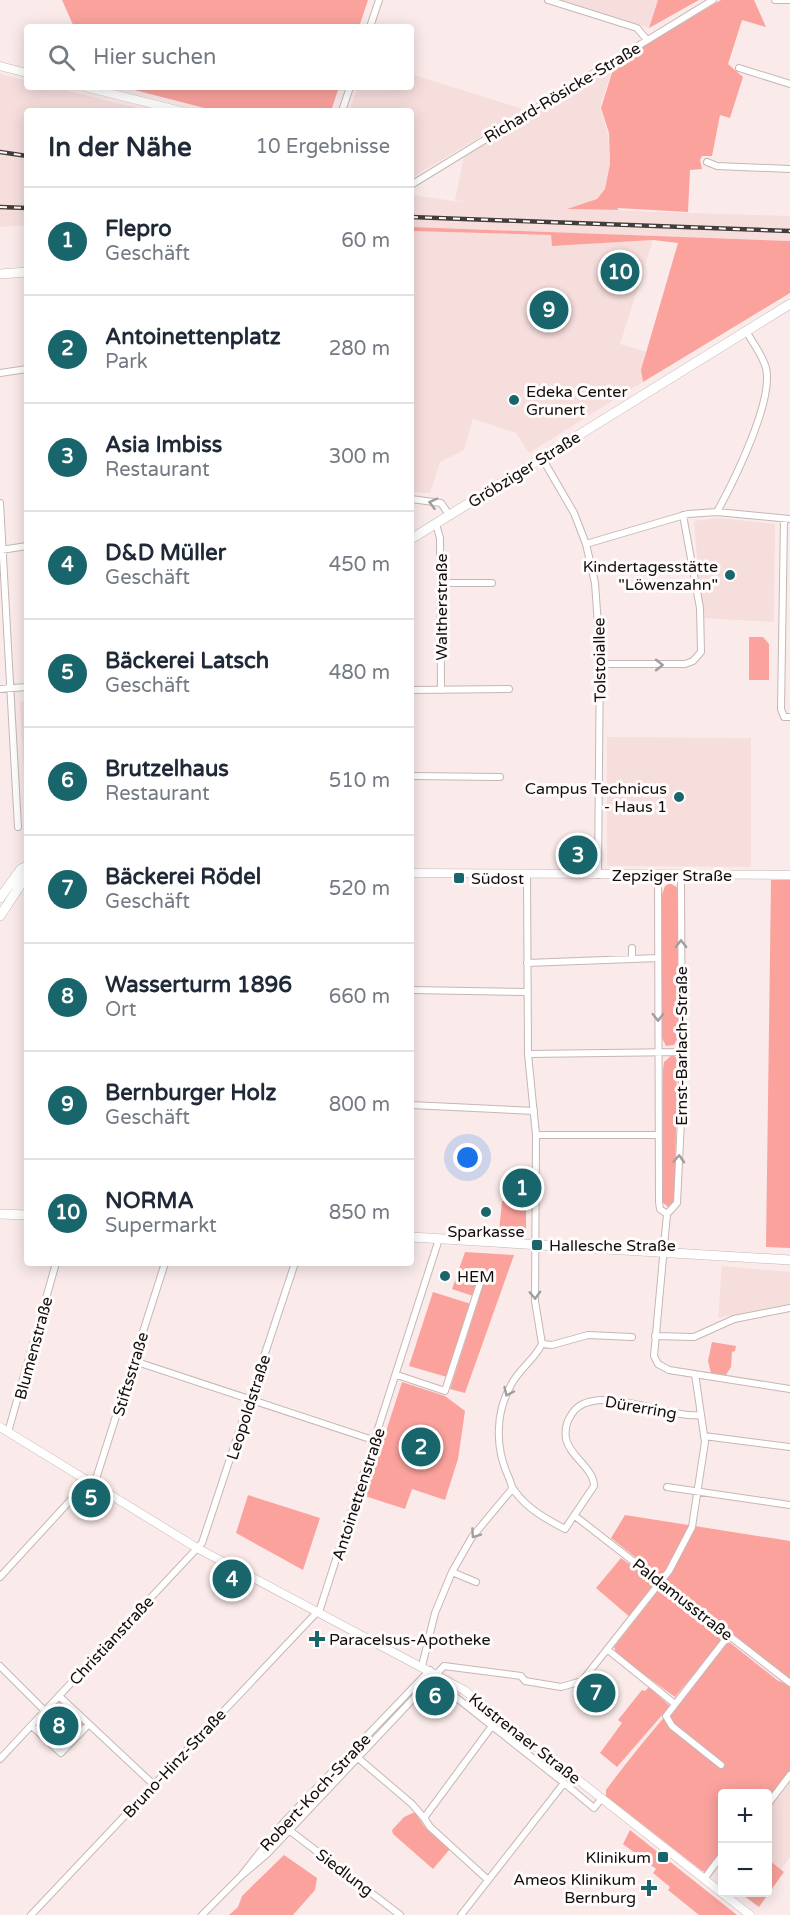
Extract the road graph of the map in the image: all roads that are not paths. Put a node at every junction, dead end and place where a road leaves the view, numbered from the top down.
1 (379, 0) edge
2 (548, 0) edge
3 (713, 0) edge
4 (775, 0) edge
5 (789, 0) edge
6 (371, 24) edge
7 (647, 40) junction
8 (0, 66) edge
9 (739, 68) dead end
10 (24, 72) edge
11 (790, 84) edge
12 (97, 90) edge
13 (350, 90) edge
14 (169, 108) edge
15 (343, 108) edge
16 (707, 162) dead end
17 (790, 169) edge
18 (414, 182) edge
19 (24, 272) edge
20 (0, 274) edge
21 (790, 304) edge
22 (746, 331) junction
23 (24, 369) edge
24 (0, 373) edge
25 (542, 458) junction
26 (414, 500) edge
27 (0, 503) edge
28 (717, 512) junction
29 (683, 515) junction
30 (450, 516) junction
31 (787, 519) edge
32 (436, 524) junction
33 (414, 537) edge
34 (586, 544) junction
35 (24, 546) edge
36 (1, 550) edge
37 (441, 583) junction
38 (492, 583) dead end
39 (600, 664) junction
40 (24, 687) edge
41 (10, 688) junction
42 (0, 689) edge
43 (509, 689) dead end
44 (414, 690) edge
45 (441, 690) junction
46 (790, 717) edge
47 (414, 776) edge
48 (500, 777) dead end
49 (18, 827) dead end
50 (24, 868) edge
51 (414, 873) edge
52 (527, 874) junction
53 (598, 875) junction
54 (658, 875) junction
55 (681, 875) junction
56 (790, 875) edge
57 (24, 880) edge
58 (0, 898) edge
59 (0, 916) edge
60 (632, 948) dead end
61 (632, 958) junction
62 (658, 958) junction
63 (527, 963) junction
64 (414, 990) edge
65 (527, 992) junction
66 (682, 1052) junction
67 (658, 1053) junction
68 (528, 1054) junction
69 (414, 1105) edge
70 (534, 1111) junction
71 (536, 1135) junction
72 (659, 1135) junction
73 (0, 1214) edge
74 (667, 1214) junction
75 (24, 1215) edge
76 (414, 1237) edge
77 (439, 1239) junction
78 (537, 1245) junction
79 (664, 1253) junction
80 (790, 1260) edge
81 (55, 1266) edge
82 (164, 1266) edge
83 (294, 1266) edge
84 (482, 1277) dead end
85 (790, 1308) edge
86 (655, 1336) junction
87 (632, 1337) dead end
88 (542, 1344) junction
89 (134, 1361) junction
90 (695, 1374) junction
91 (397, 1375) junction
92 (790, 1389) edge
93 (251, 1399) junction
94 (700, 1416) junction
95 (0, 1427) edge
96 (9, 1432) junction
97 (704, 1436) junction
98 (376, 1441) junction
99 (790, 1447) edge
100 (91, 1483) junction
101 (667, 1487) dead end
102 (512, 1489) junction
103 (698, 1492) junction
104 (790, 1505) edge
105 (575, 1516) junction
106 (197, 1548) junction
107 (452, 1572) junction
108 (0, 1576) edge
109 (476, 1582) dead end
110 (661, 1583) junction
111 (317, 1612) junction
112 (729, 1635) junction
113 (608, 1650) junction
114 (0, 1666) edge
115 (422, 1666) junction
116 (433, 1672) junction
117 (426, 1681) junction
118 (790, 1683) edge
119 (59, 1696) junction
120 (412, 1696) junction
121 (675, 1704) junction
122 (45, 1711) junction
123 (88, 1724) junction
124 (32, 1726) junction
125 (492, 1726) junction
126 (358, 1758) junction
127 (0, 1759) edge
128 (721, 1765) dead end
129 (790, 1776) edge
130 (564, 1783) junction
131 (154, 1785) junction
132 (602, 1798) junction
133 (772, 1799) edge
134 (424, 1818) junction
135 (289, 1830) junction
136 (718, 1861) edge
137 (241, 1876) junction
138 (487, 1879) junction
139 (704, 1879) junction
140 (31, 1915) edge
141 (202, 1915) edge
142 (400, 1915) edge
143 (461, 1915) edge
144 (750, 1915) edge

1 - 6 street
2 - 7 street
3 - 7 street, Richard-Rösicke-Straße
4 - 5 street
7 - 18 street, Richard-Rösicke-Straße
8 - 10 street
9 - 11 street
12 - 14 street
13 - 15 street
16 - 17 street
19 - 20 main road
21 - 22 main road, Gröbziger Straße
22 - 25 main road, Gröbziger Straße
22 - 28 street
23 - 24 street
25 - 30 main road, Gröbziger Straße
25 - 34 street, Tolstoiallee
30 -> 26 street
27 - 36 street
28 - 29 street
28 - 31 street
29 - 34 street
39 -> 29 street
30 - 32 main road, Gröbziger Straße
31 - 46 street
32 - 33 main road, Gröbziger Straße
32 - 37 street, Waltherstraße
34 - 39 street, Tolstoiallee
35 - 36 street
36 - 41 street
37 - 38 street
37 - 45 street, Waltherstraße
39 - 53 street, Tolstoiallee
40 - 41 street
41 - 42 street
41 - 49 street
43 - 45 street
44 - 45 street
47 - 48 street
50 - 58 main road
51 - 52 street, Zepziger Straße
52 - 53 street, Zepziger Straße
52 - 63 street
53 - 54 street, Zepziger Straße
54 - 55 street, Zepziger Straße
54 - 62 street, Ernst-Barlach-Straße
55 - 56 street, Zepziger Straße
66 -> 55 street, Ernst-Barlach-Straße
57 - 59 main road
60 - 61 street
61 - 62 street
61 - 63 street
62 -> 67 street, Ernst-Barlach-Straße
63 - 65 street
64 - 65 street
65 - 68 street
66 - 67 street
74 -> 66 street, Ernst-Barlach-Straße
67 - 68 street
67 - 72 street, Ernst-Barlach-Straße
68 - 70 street
69 - 70 street
70 - 71 street
71 - 72 street
71 - 78 street
72 - 74 street, Ernst-Barlach-Straße
73 - 75 main road
74 - 79 street, Ernst-Barlach-Straße
76 - 77 main road
77 - 78 main road
77 - 91 street, Antoinettenstraße
78 - 79 main road
78 -> 88 street
79 - 80 main road
79 - 86 street, Ernst-Barlach-Straße
81 - 96 street, Blumenstraße
82 - 89 street, Stiftsstraße
83 - 93 street, Leopoldstraße
84 - 91 street
85 - 86 street
86 - 90 street, Ernst-Barlach-Straße
87 - 88 street
88 -> 102 street
89 - 93 street
89 - 100 street, Stiftsstraße
90 - 92 street
90 - 94 street
91 - 98 street, Antoinettenstraße
93 - 98 street
93 - 106 street, Leopoldstraße
94 - 97 street
94 - 105 street, Dürerring
95 - 96 street, Kustrenaer Straße
96 - 100 street, Kustrenaer Straße
97 - 99 street
97 - 103 street
98 - 111 street, Antoinettenstraße
100 - 106 street, Kustrenaer Straße
100 - 108 street, Stiftsstraße
101 - 103 street
102 - 105 street
102 -> 107 street
103 - 104 street
103 - 110 street
105 - 110 street, Paldamusstraße
106 - 111 street, Kustrenaer Straße
106 - 119 street, Christianstraße
107 - 109 street
107 - 115 street
110 - 112 street, Paldamusstraße
110 - 113 street
111 - 115 street, Kustrenaer Straße
111 - 131 street, Bruno-Hinz-Straße
112 - 118 street, Paldamusstraße
112 - 121 street
113 - 116 street
113 - 121 street
114 - 122 street
115 - 116 street, Kustrenaer Straße
116 - 117 street
116 - 132 street, Kustrenaer Straße
117 - 120 street
117 - 125 street
119 - 122 street, Christianstraße
119 - 123 street
120 - 126 street
120 - 137 street, Robert-Koch-Straße
121 - 128 street
122 - 124 street, Christianstraße
123 - 124 street
123 - 131 street
124 - 127 street, Christianstraße
125 - 130 street
125 - 134 street
126 - 134 street
126 - 135 street
129 - 133 street
130 - 132 street
130 - 138 street
131 - 140 street, Bruno-Hinz-Straße
132 - 139 street, Kustrenaer Straße
134 - 138 street
135 - 137 street
135 - 142 street, Siedlung
136 - 139 street
137 - 141 street, Robert-Koch-Straße
138 - 143 street
139 - 144 street, Kustrenaer Straße

